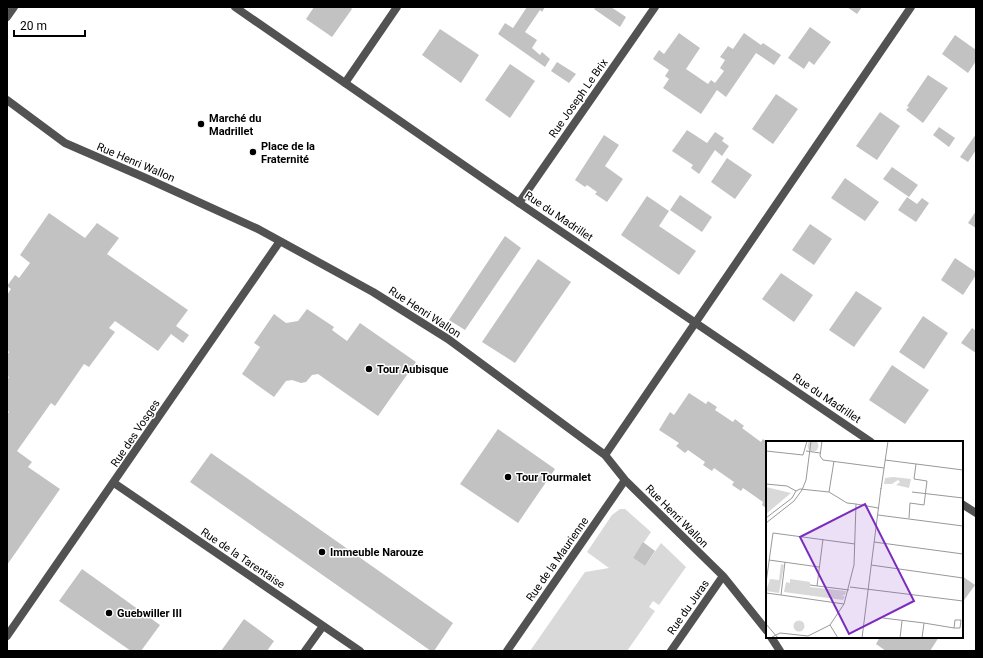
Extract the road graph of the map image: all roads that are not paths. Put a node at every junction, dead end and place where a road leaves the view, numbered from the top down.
1 (14, 7) edge
2 (235, 7) edge
3 (397, 7) edge
4 (655, 7) edge
5 (911, 7) edge
6 (7, 17) edge
7 (345, 83) junction
8 (7, 100) edge
9 (519, 202) junction
10 (280, 241) junction
11 (696, 323) junction
12 (870, 441) edge
13 (605, 455) junction
14 (625, 480) junction
15 (114, 483) junction
16 (963, 505) edge
17 (976, 513) edge
18 (723, 576) junction
19 (323, 626) junction
20 (766, 630) edge
21 (7, 636) edge
22 (772, 638) edge
23 (305, 651) edge
24 (360, 651) edge
25 (507, 651) edge
26 (671, 651) edge
27 (780, 651) edge

1 - 6 street
2 - 7 street, Rue du Madrillet
3 - 7 street
4 - 9 street, Rue Joseph Le Brix
5 - 11 street
7 - 9 street, Rue du Madrillet
8 - 10 street, Rue Henri Wallon
9 - 11 street, Rue du Madrillet
10 - 13 street, Rue Henri Wallon
10 - 15 street, Rue des Vosges
11 - 12 street, Rue du Madrillet
11 - 13 street
13 - 14 street, Rue Henri Wallon
14 - 18 street, Rue Henri Wallon
14 - 25 street, Rue de la Maurienne
15 - 19 street, Rue de la Tarentaise
15 - 21 street, Rue des Vosges
16 - 17 street
18 - 20 street, Rue Henri Wallon
18 - 26 street, Rue du Juras
19 - 23 street
19 - 24 street, Rue de la Tarentaise
22 - 27 street

